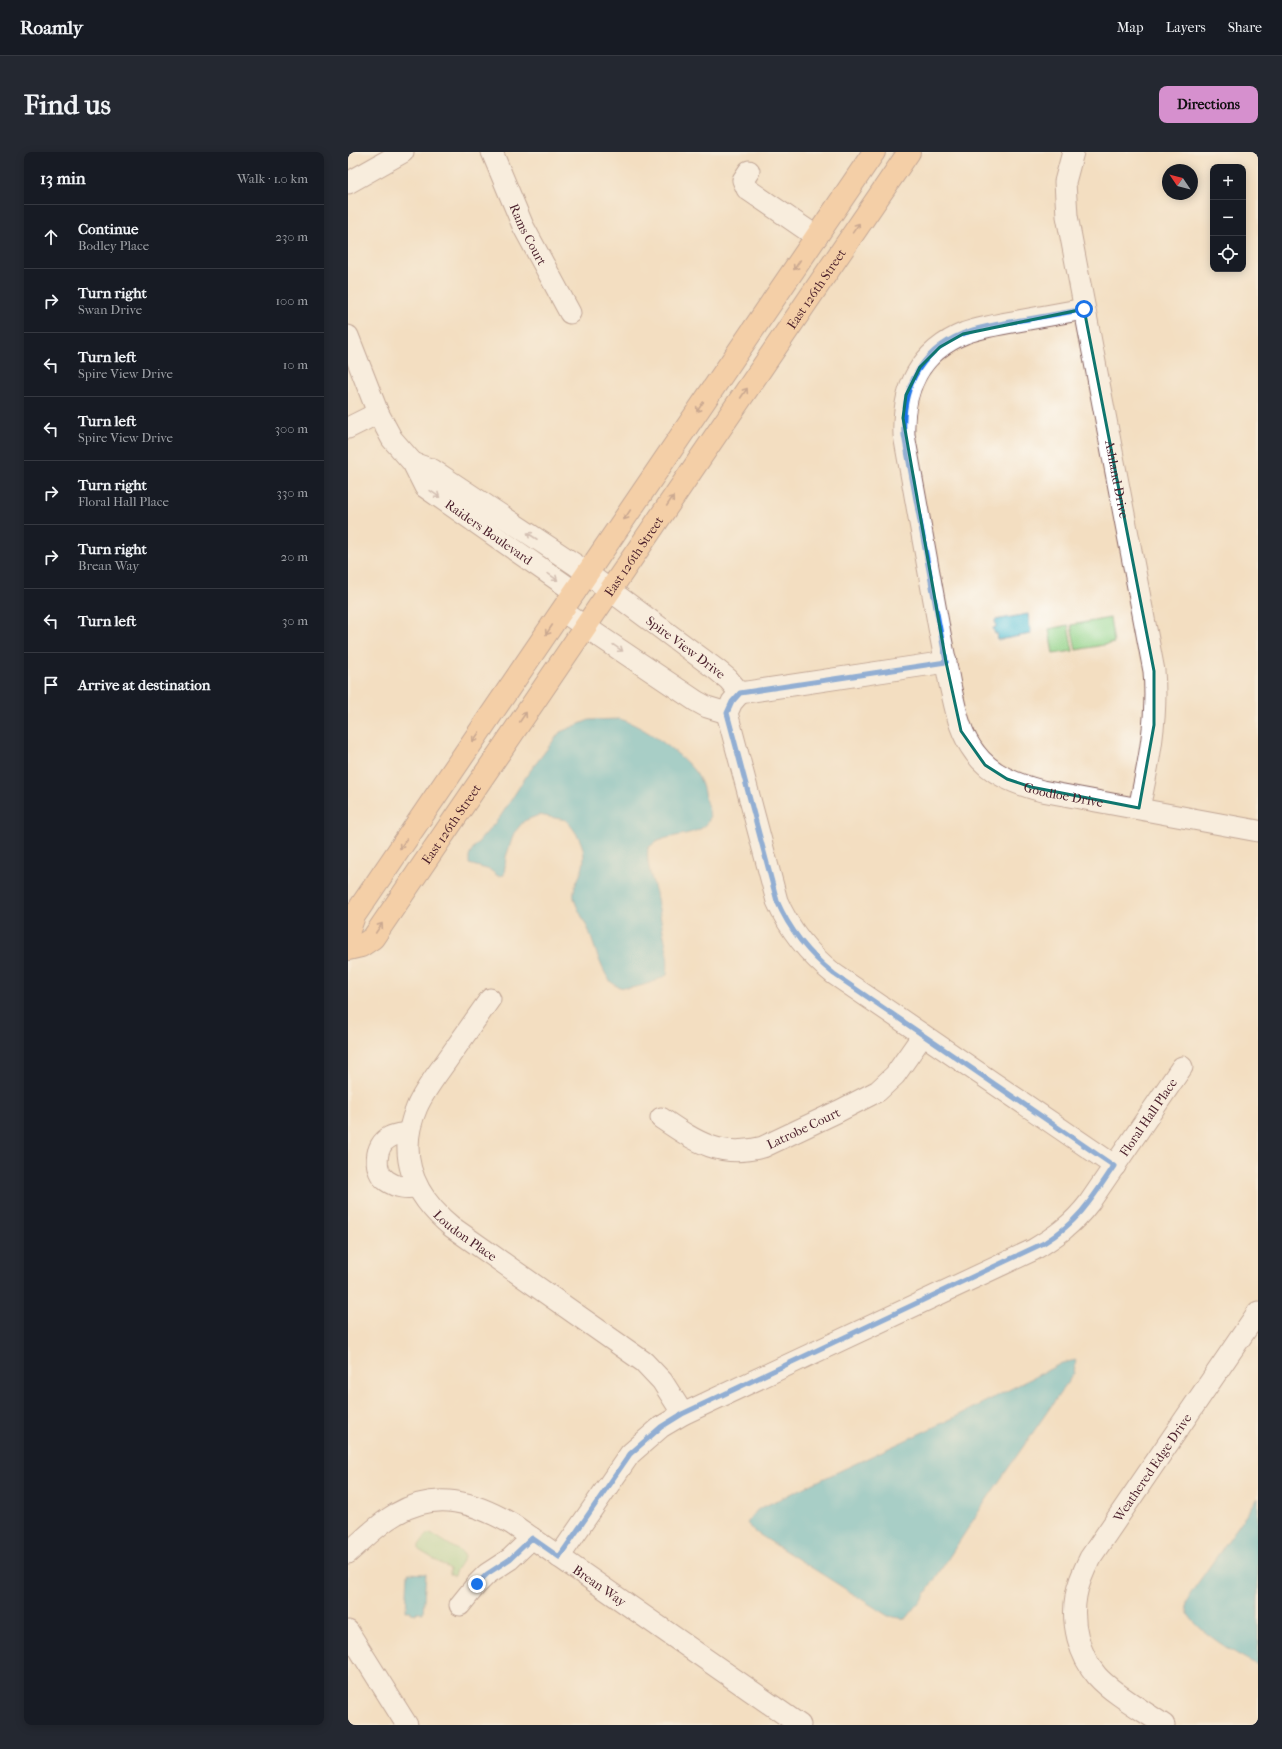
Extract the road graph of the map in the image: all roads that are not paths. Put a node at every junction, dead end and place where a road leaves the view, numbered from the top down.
1 (403, 152) edge
2 (492, 152) edge
3 (874, 152) edge
4 (909, 152) edge
5 (1073, 152) edge
6 (749, 171) dead end
7 (348, 184) edge
8 (817, 237) junction
9 (1084, 309) junction
10 (570, 313) dead end
11 (348, 336) edge
12 (378, 413) junction
13 (348, 428) edge
14 (413, 463) junction
15 (502, 516) junction
16 (490, 533) junction
17 (587, 574) junction
18 (609, 591) junction
19 (575, 592) junction
20 (562, 611) junction
21 (585, 626) junction
22 (946, 662) junction
23 (740, 693) junction
24 (727, 713) junction
25 (1139, 808) junction
26 (1258, 831) edge
27 (348, 942) edge
28 (348, 950) edge
29 (490, 999) dead end
30 (923, 1036) junction
31 (1182, 1067) dead end
32 (661, 1118) dead end
33 (408, 1132) junction
34 (1114, 1166) junction
35 (417, 1187) junction
36 (1258, 1312) edge
37 (682, 1414) junction
38 (532, 1538) junction
39 (348, 1553) edge
40 (559, 1557) junction
41 (460, 1606) dead end
42 (348, 1631) edge
43 (407, 1725) edge
44 (800, 1725) edge
45 (1164, 1725) edge

1 - 7 street
2 - 10 street, Rams Court
3 - 8 main road, East 126th Street
18 -> 4 main road, East 126th Street
5 - 9 street, Ashland Drive
6 - 8 street
8 -> 17 main road, East 126th Street
9 - 22 street, Goodloe Drive
9 - 25 street, Ashland Drive
11 - 12 street, Raiders Boulevard
12 - 13 street
12 - 14 street, Raiders Boulevard
14 - 15 street, Raiders Boulevard
14 -> 16 street, Raiders Boulevard
15 - 16 street
17 -> 15 street, Raiders Boulevard
16 -> 19 street, Raiders Boulevard
17 - 18 street, Raiders Boulevard
17 - 19 main road, East 126th Street
18 - 21 main road, East 126th Street
18 - 23 street, Spire View Drive
19 - 20 main road, East 126th Street
20 - 21 street
20 -> 27 main road, East 126th Street
21 -> 24 street
28 -> 21 main road, East 126th Street
22 - 23 street
22 - 25 street, Goodloe Drive
23 - 24 street
24 - 30 street
25 - 26 street, Goodloe Drive
27 - 28 main road, East 126th Street
29 - 33 street, Loudon Place
30 - 32 street, Latrobe Court
30 - 34 street
31 - 34 street, Floral Hall Place
33 - 35 street, Loudon Place
33 - 35 street
34 - 37 street, Floral Hall Place
35 - 37 street, Loudon Place
36 - 45 street, Weathered Edge Drive
37 - 40 street, Floral Hall Place
38 - 39 street, Brean Way
38 - 40 street, Brean Way
38 - 41 street
40 - 44 street, Brean Way
42 - 43 street

